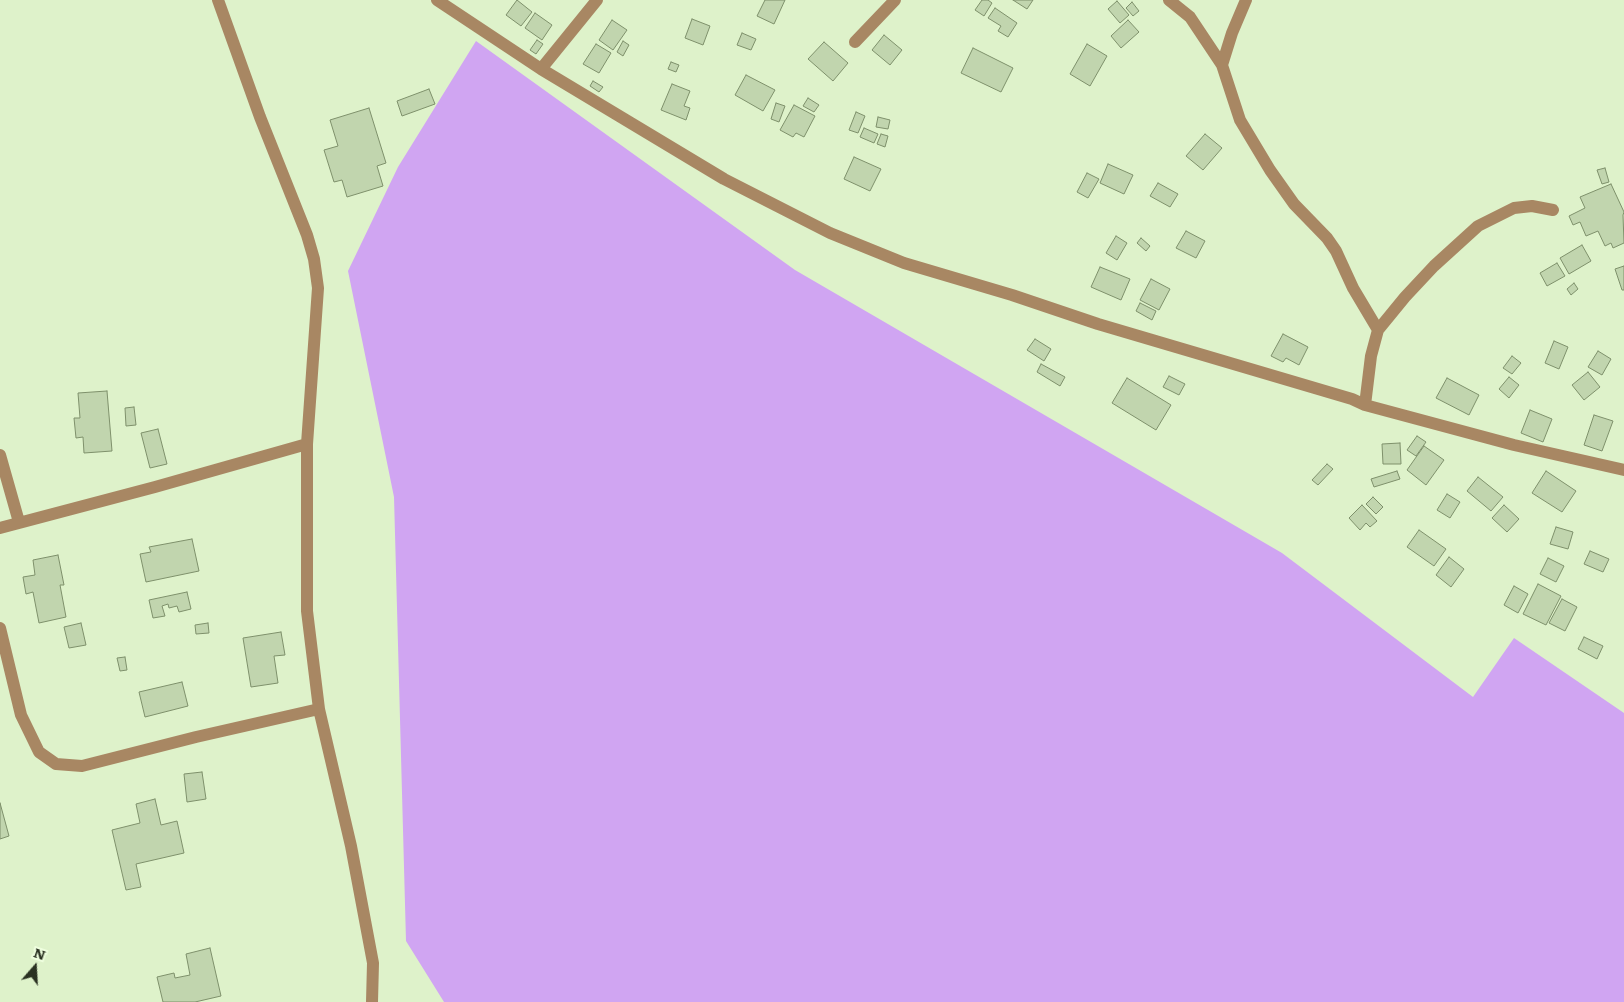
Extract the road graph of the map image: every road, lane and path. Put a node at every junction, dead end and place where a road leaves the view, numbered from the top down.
1 (218, 0) edge
2 (437, 0) edge
3 (597, 0) edge
4 (895, 0) edge
5 (1169, 0) edge
6 (1246, 0) edge
7 (856, 42) dead end
8 (1222, 65) junction
9 (541, 69) junction
10 (1553, 210) dead end
11 (1378, 330) junction
12 (1365, 405) junction
13 (307, 444) junction
14 (0, 455) edge
15 (1624, 470) edge
16 (19, 522) junction
17 (0, 528) edge
18 (0, 628) edge
19 (319, 709) junction
20 (372, 1002) edge

1 - 13 street
2 - 9 street
3 - 9 street
4 - 7 street
5 - 8 street
6 - 8 street
8 - 11 street
9 - 12 street
10 - 11 street
11 - 12 street
12 - 15 street
13 - 16 street
13 - 19 street
14 - 16 street
16 - 17 street
18 - 19 street
19 - 20 street

